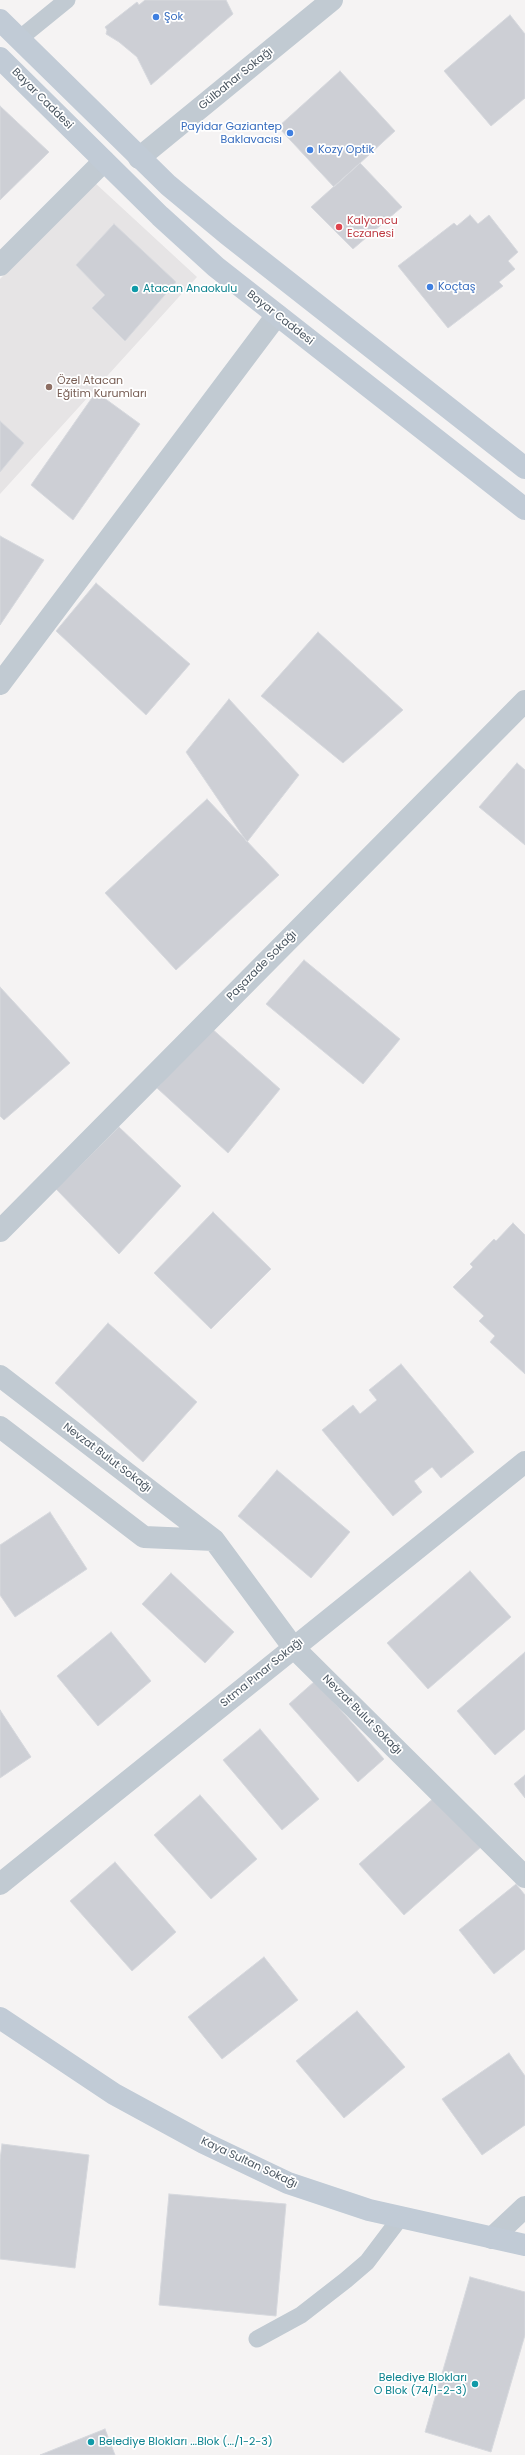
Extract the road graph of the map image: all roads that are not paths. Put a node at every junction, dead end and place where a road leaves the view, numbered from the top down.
1 (67, 0) edge
2 (332, 0) edge
3 (0, 20) edge
4 (19, 39) junction
5 (0, 58) edge
6 (140, 158) junction
7 (104, 161) junction
8 (0, 265) edge
9 (277, 315) junction
10 (525, 468) edge
11 (525, 509) edge
12 (0, 684) edge
13 (525, 701) edge
14 (0, 1231) edge
15 (0, 1376) edge
16 (0, 1427) edge
17 (525, 1462) edge
18 (214, 1540) junction
19 (293, 1647) junction
20 (525, 1877) edge
21 (0, 1884) edge
22 (0, 2018) edge
23 (525, 2207) edge
24 (401, 2217) junction
25 (492, 2238) junction
26 (525, 2245) edge
27 (257, 2339) dead end

1 - 4 lane
2 - 6 street, Gülbahar Sokağı
3 - 4 main road
4 - 6 main road
5 - 7 main road, Bayar Caddesi
6 - 10 main road
7 - 8 street
7 - 9 main road, Bayar Caddesi
9 - 11 main road, Bayar Caddesi
9 - 12 street
13 - 14 street, Paşazade Sokağı
15 - 18 street, Nevzat Bulut Sokağı
16 - 18 street
17 - 19 street, Sıtma Pınar Sokağı
18 - 19 street, Nevzat Bulut Sokağı
19 - 20 street, Nevzat Bulut Sokağı
19 - 21 street, Sıtma Pınar Sokağı
22 - 24 main road, Kaya Sultan Sokağı
23 - 25 street
24 - 25 main road, Kaya Sultan Sokağı
24 - 27 lane
25 - 26 main road, Kaya Sultan Sokağı

